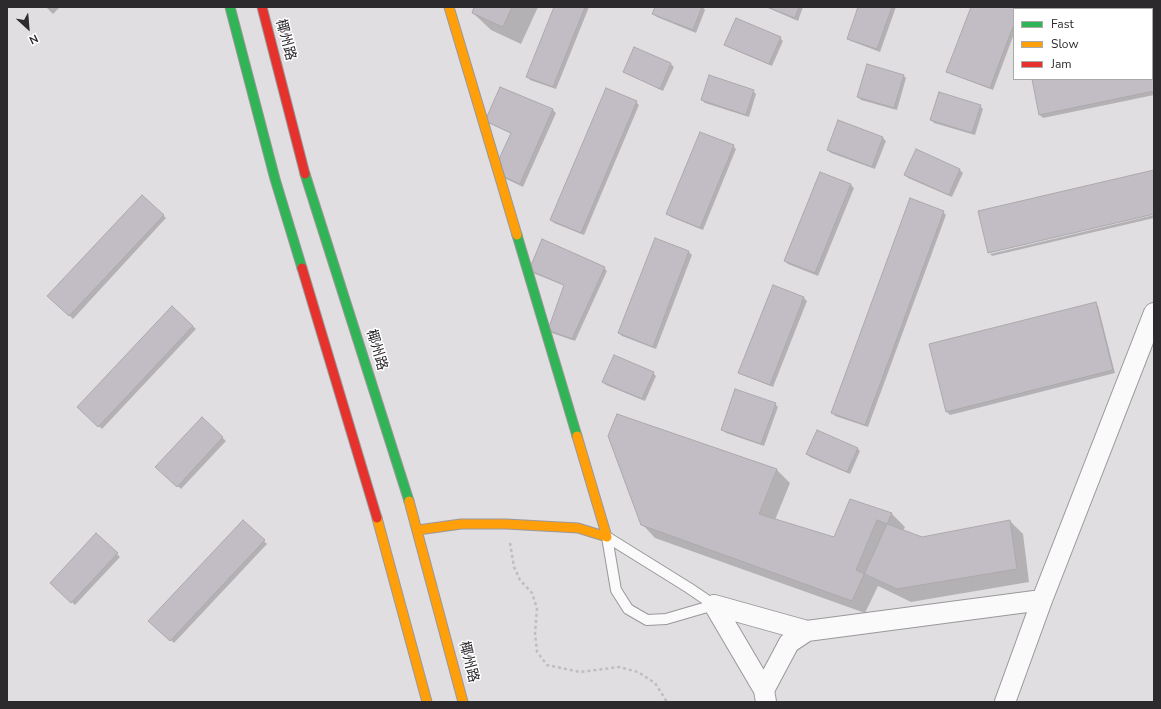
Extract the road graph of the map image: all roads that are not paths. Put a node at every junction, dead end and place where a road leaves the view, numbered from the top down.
1 (230, 7) edge
2 (262, 7) edge
3 (449, 7) edge
4 (1154, 313) edge
5 (418, 530) junction
6 (607, 537) junction
7 (1042, 600) junction
8 (714, 605) junction
9 (807, 631) junction
10 (765, 696) edge
11 (427, 702) edge
12 (463, 702) edge
13 (1005, 702) edge

1 - 11 main road
2 - 5 main road, 椰州路
3 - 6 main road
4 - 7 street
5 - 6 main road
5 - 12 main road, 椰州路
6 - 8 lane
6 - 8 lane
7 - 9 street
7 - 13 street
8 - 9 street
8 - 10 street
9 - 10 street

